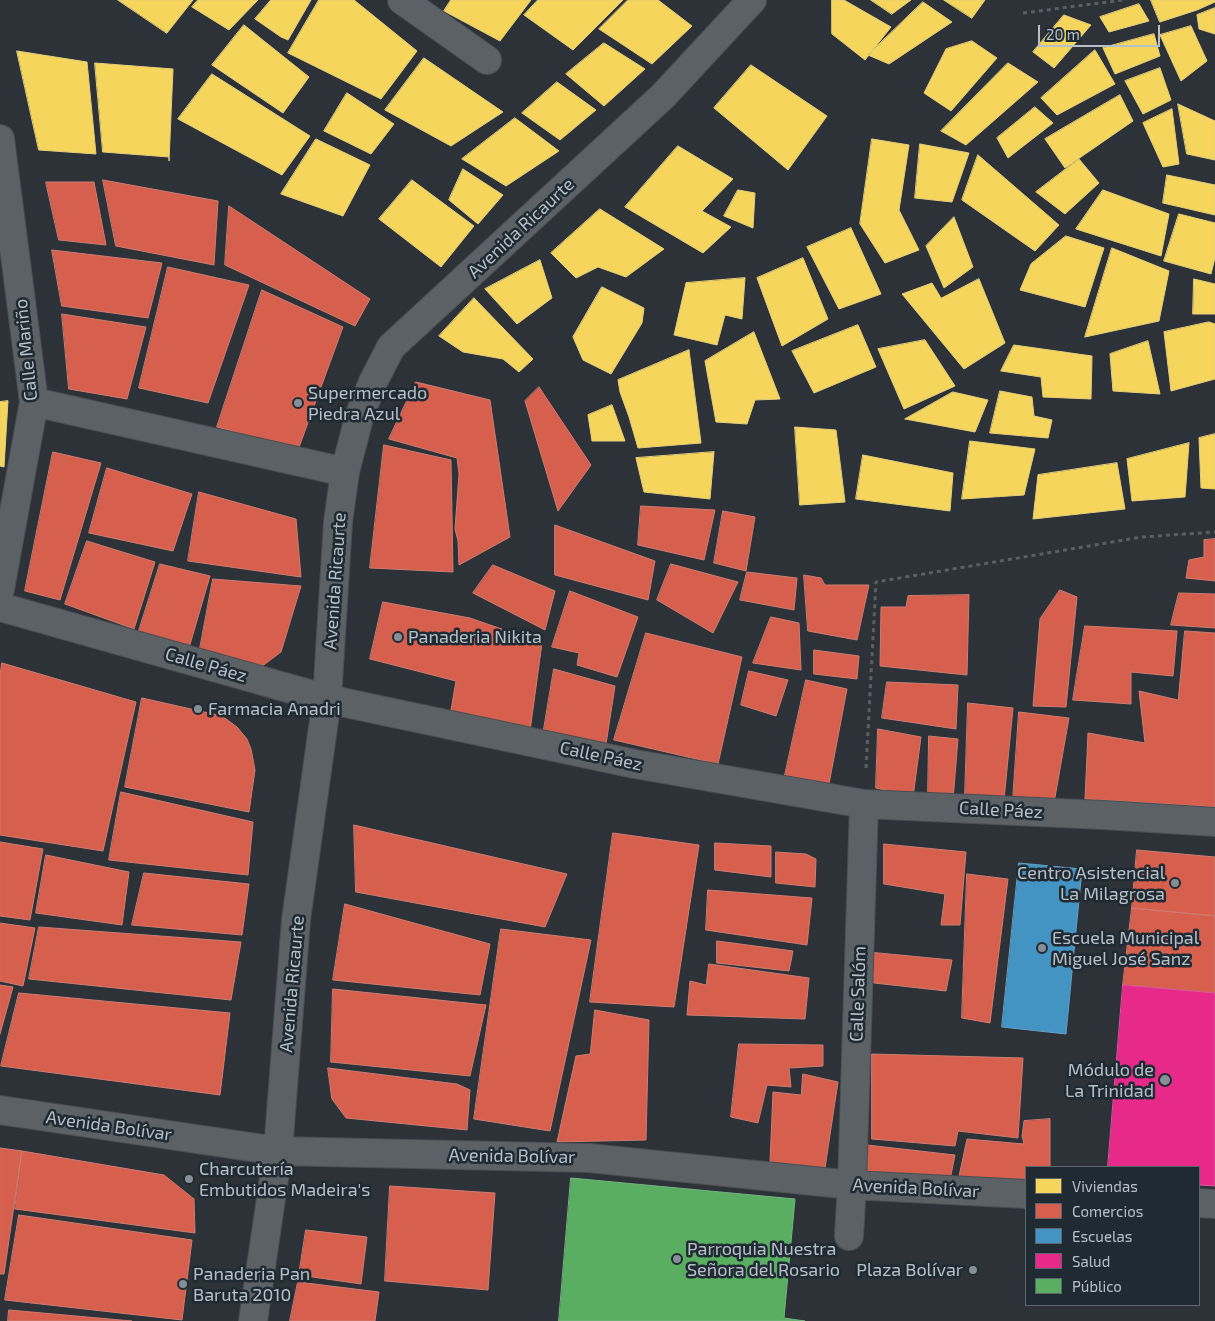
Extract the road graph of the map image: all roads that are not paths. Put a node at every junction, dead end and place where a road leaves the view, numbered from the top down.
1 (402, 0) edge
2 (752, 0) edge
3 (487, 60) dead end
4 (0, 139) edge
5 (34, 402) junction
6 (345, 472) junction
7 (0, 589) edge
8 (0, 607) edge
9 (327, 699) junction
10 (864, 804) junction
11 (1215, 822) edge
12 (0, 1110) edge
13 (278, 1151) junction
14 (852, 1185) junction
15 (1025, 1194) edge
16 (1200, 1203) edge
17 (1215, 1204) edge
18 (849, 1236) dead end
19 (253, 1321) edge

1 - 3 street
2 - 6 street, Avenida Ricaurte
4 - 5 street, Calle Mariño
5 - 6 street
5 - 7 street, Calle Mariño
6 - 9 street, Avenida Ricaurte
8 - 9 street, Calle Páez
9 - 10 street, Calle Páez
9 - 13 street, Avenida Ricaurte
10 - 11 street, Calle Páez
10 - 14 street, Calle Salóm
12 - 13 street, Avenida Bolívar
13 - 14 street, Avenida Bolívar
13 - 19 street, Avenida Ricaurte
14 - 15 street, Avenida Bolívar
14 - 18 street, Calle Salóm
16 - 17 street

